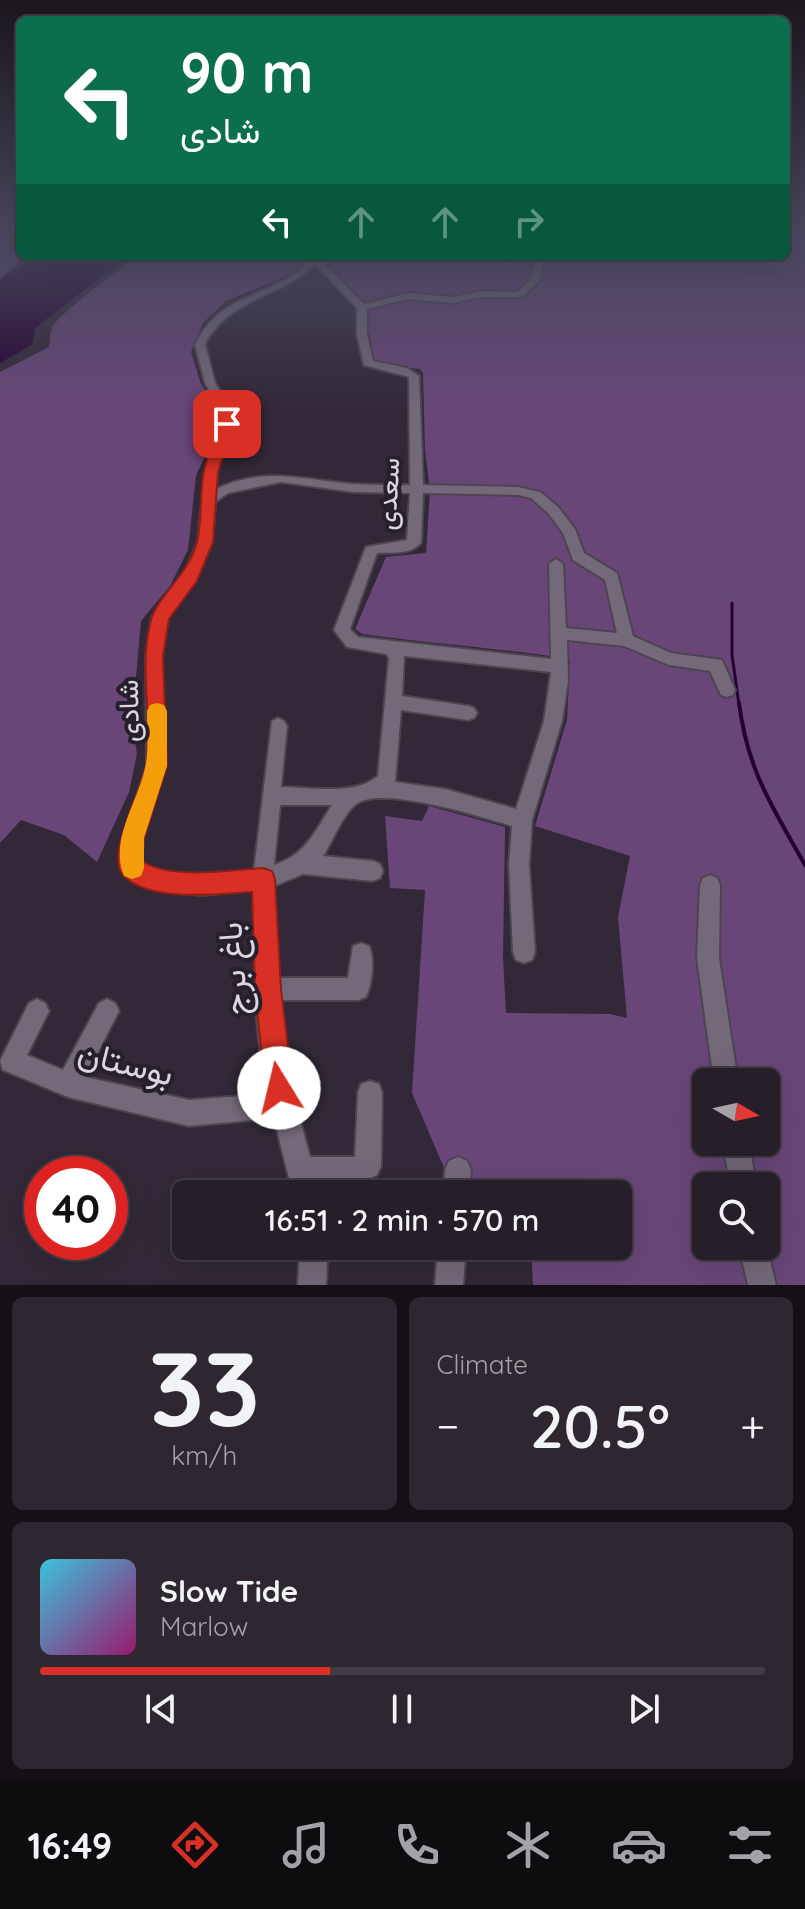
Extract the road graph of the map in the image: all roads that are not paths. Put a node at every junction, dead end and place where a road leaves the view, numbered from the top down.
1 (259, 293) edge
2 (349, 293) edge
3 (521, 293) edge
4 (362, 307) junction
5 (417, 490) junction
6 (207, 502) junction
7 (556, 564) dead end
8 (559, 633) junction
9 (626, 640) junction
10 (391, 648) junction
11 (559, 666) junction
12 (727, 690) dead end
13 (393, 702) junction
14 (468, 713) dead end
15 (278, 726) dead end
16 (379, 789) junction
17 (272, 796) junction
18 (352, 796) junction
19 (522, 820) junction
20 (302, 864) junction
21 (373, 871) dead end
22 (263, 879) junction
23 (710, 885) dead end
24 (524, 952) dead end
25 (361, 954) dead end
26 (268, 989) junction
27 (37, 1011) dead end
28 (107, 1011) dead end
29 (724, 1068) edge
30 (68, 1085) junction
31 (370, 1093) dead end
32 (284, 1105) junction
33 (303, 1180) edge
34 (312, 1180) edge
35 (313, 1260) edge
36 (451, 1260) edge
37 (756, 1260) edge
38 (312, 1285) edge
39 (449, 1285) edge
40 (762, 1285) edge

1 - 6 street, شادی
2 - 4 street
3 - 4 street
4 - 5 street, سعدی
5 - 6 street
5 - 9 street
5 - 10 street, سعدی
6 - 22 street, شادی
7 - 8 street
8 - 9 street
8 - 11 street
9 - 12 street
10 - 11 street
10 - 13 street
11 - 19 street
13 - 14 street
13 - 16 street
15 - 17 street, باغ برج
16 - 18 street
16 - 19 street
17 - 18 street
17 - 22 street, باغ برج
18 - 20 street
19 - 24 street
20 - 21 street
20 - 22 street
22 - 26 street, باغ برج
23 - 29 street
25 - 26 street
26 - 32 street, باغ برج
27 - 30 street, بوستان
28 - 30 street
30 - 32 street, بوستان
31 - 34 street
32 - 33 street, باغ برج
35 - 38 street
36 - 39 street
37 - 40 street

